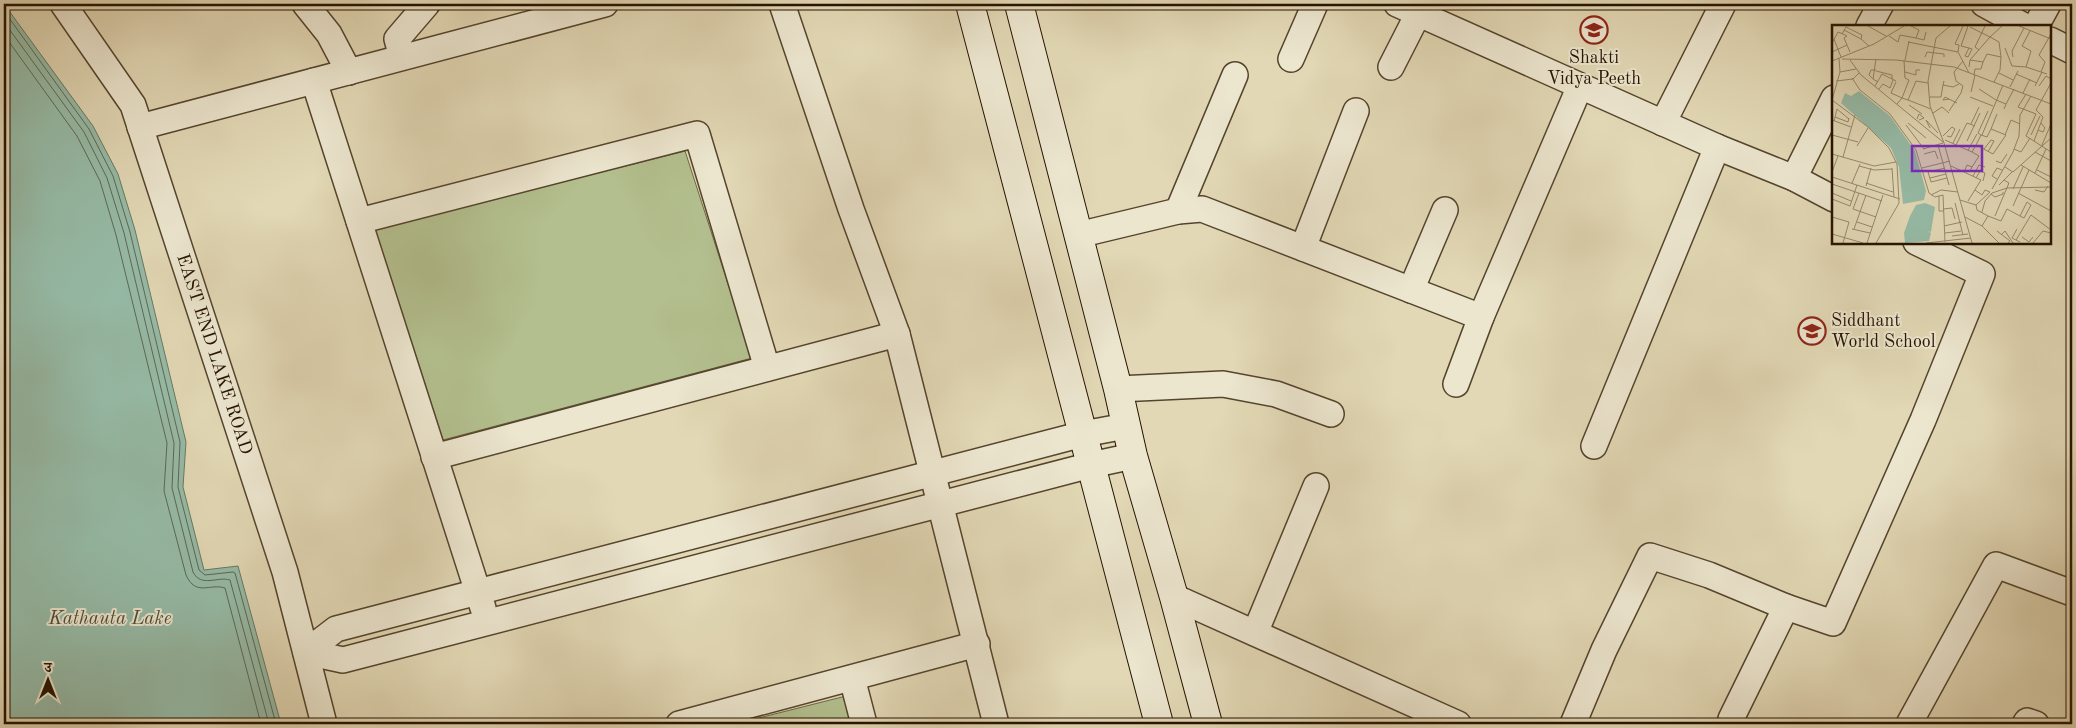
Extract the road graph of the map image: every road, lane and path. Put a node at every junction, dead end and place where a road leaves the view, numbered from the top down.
1 (63, 4) edge
2 (305, 4) edge
3 (427, 4) edge
4 (606, 4) edge
5 (782, 4) edge
6 (970, 4) edge
7 (1019, 4) edge
8 (1315, 4) edge
9 (1723, 4) edge
10 (1880, 4) edge
11 (1984, 4) edge
12 (2048, 4) edge
13 (1408, 9) edge
14 (1870, 25) edge
15 (2022, 25) edge
16 (2037, 25) edge
17 (2051, 40) edge
18 (2072, 51) edge
19 (402, 57) junction
20 (1291, 59) dead end
21 (1391, 68) dead end
22 (348, 72) junction
23 (1236, 75) dead end
24 (314, 81) junction
25 (1580, 86) junction
26 (1832, 102) edge
27 (1356, 111) dead end
28 (1663, 123) junction
29 (140, 127) junction
30 (1717, 148) junction
31 (1794, 178) junction
32 (1832, 198) edge
33 (1445, 210) dead end
34 (1178, 211) junction
35 (359, 221) junction
36 (1078, 235) junction
37 (1920, 244) edge
38 (1303, 248) junction
39 (1411, 290) junction
40 (1481, 317) junction
41 (897, 334) junction
42 (767, 368) junction
43 (1456, 384) dead end
44 (1118, 389) junction
45 (1331, 414) dead end
46 (1126, 426) junction
47 (1083, 434) junction
48 (1594, 446) dead end
49 (1133, 456) junction
50 (434, 457) junction
51 (1091, 465) junction
52 (933, 473) junction
53 (1316, 486) dead end
54 (940, 504) junction
55 (478, 593) junction
56 (2072, 593) edge
57 (1174, 597) junction
58 (1786, 607) junction
59 (487, 622) junction
60 (1255, 633) junction
61 (976, 644) junction
62 (306, 652) junction
63 (852, 678) junction
64 (1731, 719) dead end
65 (324, 724) edge
66 (679, 724) edge
67 (864, 724) edge
68 (996, 724) edge
69 (1158, 724) edge
70 (1208, 724) edge
71 (1458, 724) edge
72 (1573, 724) edge
73 (1909, 724) edge
74 (2025, 724) edge
75 (2036, 724) edge

1 - 29 street, EAST END LAKE ROAD
2 - 22 street
3 - 19 street
4 - 19 street
5 - 41 street
6 - 47 street
7 - 36 street
8 - 20 street
9 - 28 street
10 - 14 street
11 - 15 street
12 - 16 street
13 - 21 street
13 - 25 street
17 - 18 street
19 - 22 street
22 - 24 street
23 - 34 street
24 - 29 street
24 - 35 street
25 - 28 street
25 - 40 street
26 - 31 street
27 - 38 street
28 - 30 street
29 - 62 street, EAST END LAKE ROAD
30 - 31 street
30 - 48 street
31 - 32 street
33 - 39 street
34 - 36 street
34 - 38 street
35 - 42 street
35 - 50 street
36 - 44 street
37 - 58 street
38 - 39 street
39 - 40 street
40 - 43 street
41 - 42 street
41 - 52 street
42 - 50 street
44 - 45 street
44 - 46 street
46 - 47 street
46 - 49 street
47 - 51 street
47 - 52 street
49 - 51 street
49 - 57 street
50 - 55 street
51 - 54 street
51 - 69 street
52 - 54 street
52 - 55 street
53 - 60 street
54 - 59 street
54 - 61 street
55 - 59 street
55 - 62 street
56 - 73 street
57 - 60 street
57 - 70 street
58 - 64 street
58 - 72 street
59 - 62 street
60 - 71 street
61 - 63 street
61 - 68 street
62 - 65 street, EAST END LAKE ROAD
63 - 66 street
63 - 67 street
74 - 75 street

